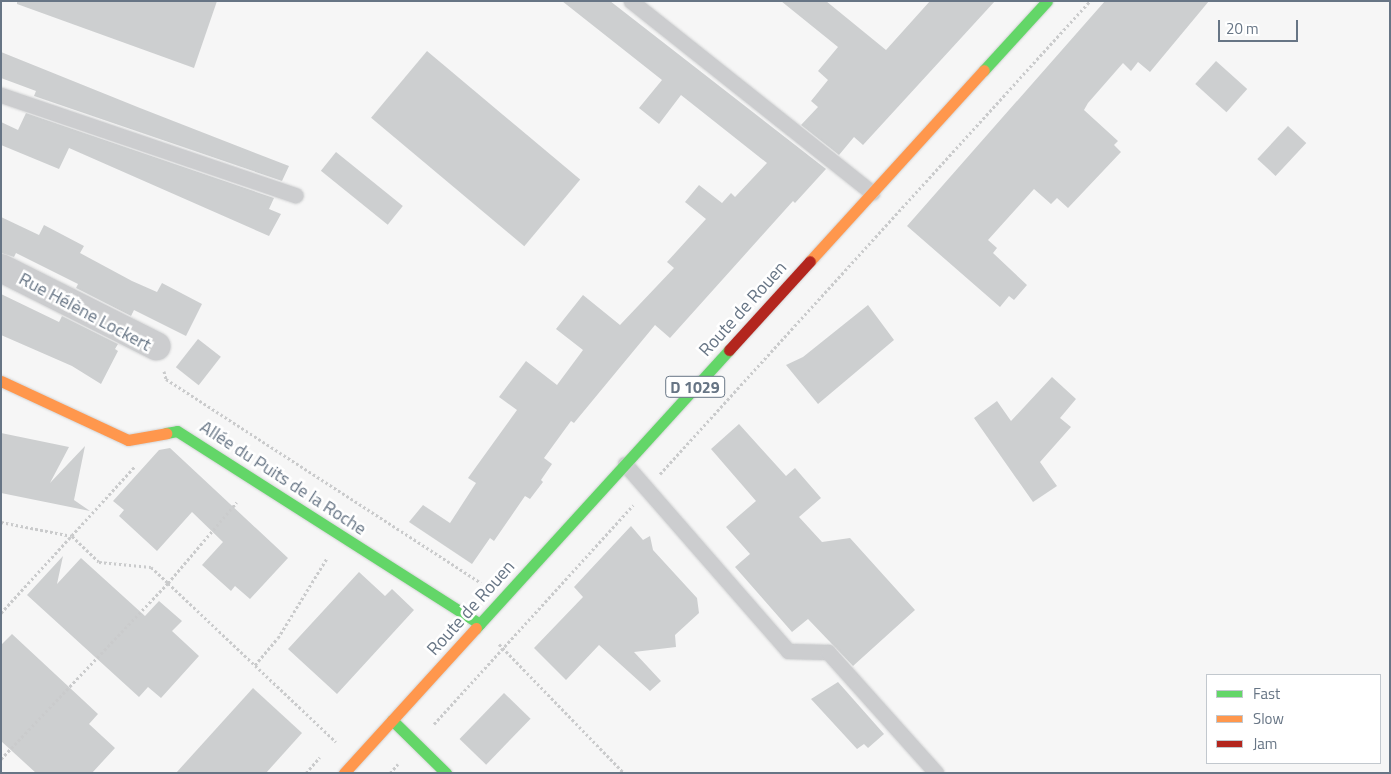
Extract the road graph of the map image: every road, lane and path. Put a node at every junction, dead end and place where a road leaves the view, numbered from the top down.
1 (631, 1) edge
2 (1047, 1) edge
3 (1090, 1) edge
4 (1, 95) edge
5 (872, 193) junction
6 (295, 195) dead end
7 (1, 268) edge
8 (156, 346) joint
9 (1, 381) edge
10 (164, 434) junction
11 (626, 464) junction
12 (255, 480) junction
13 (647, 488) junction
14 (1, 522) edge
15 (339, 534) junction
16 (72, 536) junction
17 (168, 583) junction
18 (504, 597) junction
19 (1, 613) edge
20 (480, 624) junction
21 (504, 649) junction
22 (255, 665) junction
23 (392, 720) junction
24 (416, 744) junction
25 (1, 759) edge
26 (356, 760) junction
27 (344, 773) edge
28 (390, 773) edge
29 (446, 773) edge
30 (624, 773) edge
31 (936, 773) edge

1 - 5 lane
2 - 5 main road, Route de Rouen / D 1029
3 - 13 path
4 - 6 lane
5 - 11 main road, Route de Rouen / D 1029
7 - 8 street, Rue Hélène Lockert
8 - 18 path, Rue Hélène Lockert
9 - 10 main road, Allée du Puits de la Roche
10 - 12 main road, Allée du Puits de la Roche
10 - 16 path
11 - 13 lane
11 - 18 main road, Route de Rouen / D 1029
12 - 15 main road, Allée du Puits de la Roche
12 - 17 path
13 - 21 path
13 - 31 lane
14 - 16 path
15 - 20 main road, Allée du Puits de la Roche
15 - 22 path
16 - 17 path
16 - 19 path
17 - 22 path
17 - 25 path
18 - 20 main road, Route de Rouen / D 1029
20 - 21 path
20 - 23 main road, Route de Rouen / D 1029
21 - 24 path
21 - 30 path
22 - 26 path
23 - 24 main road
23 - 26 main road, Route de Rouen / D 1029
24 - 28 path
24 - 29 main road
26 - 27 main road, Route de Rouen / D 1029

